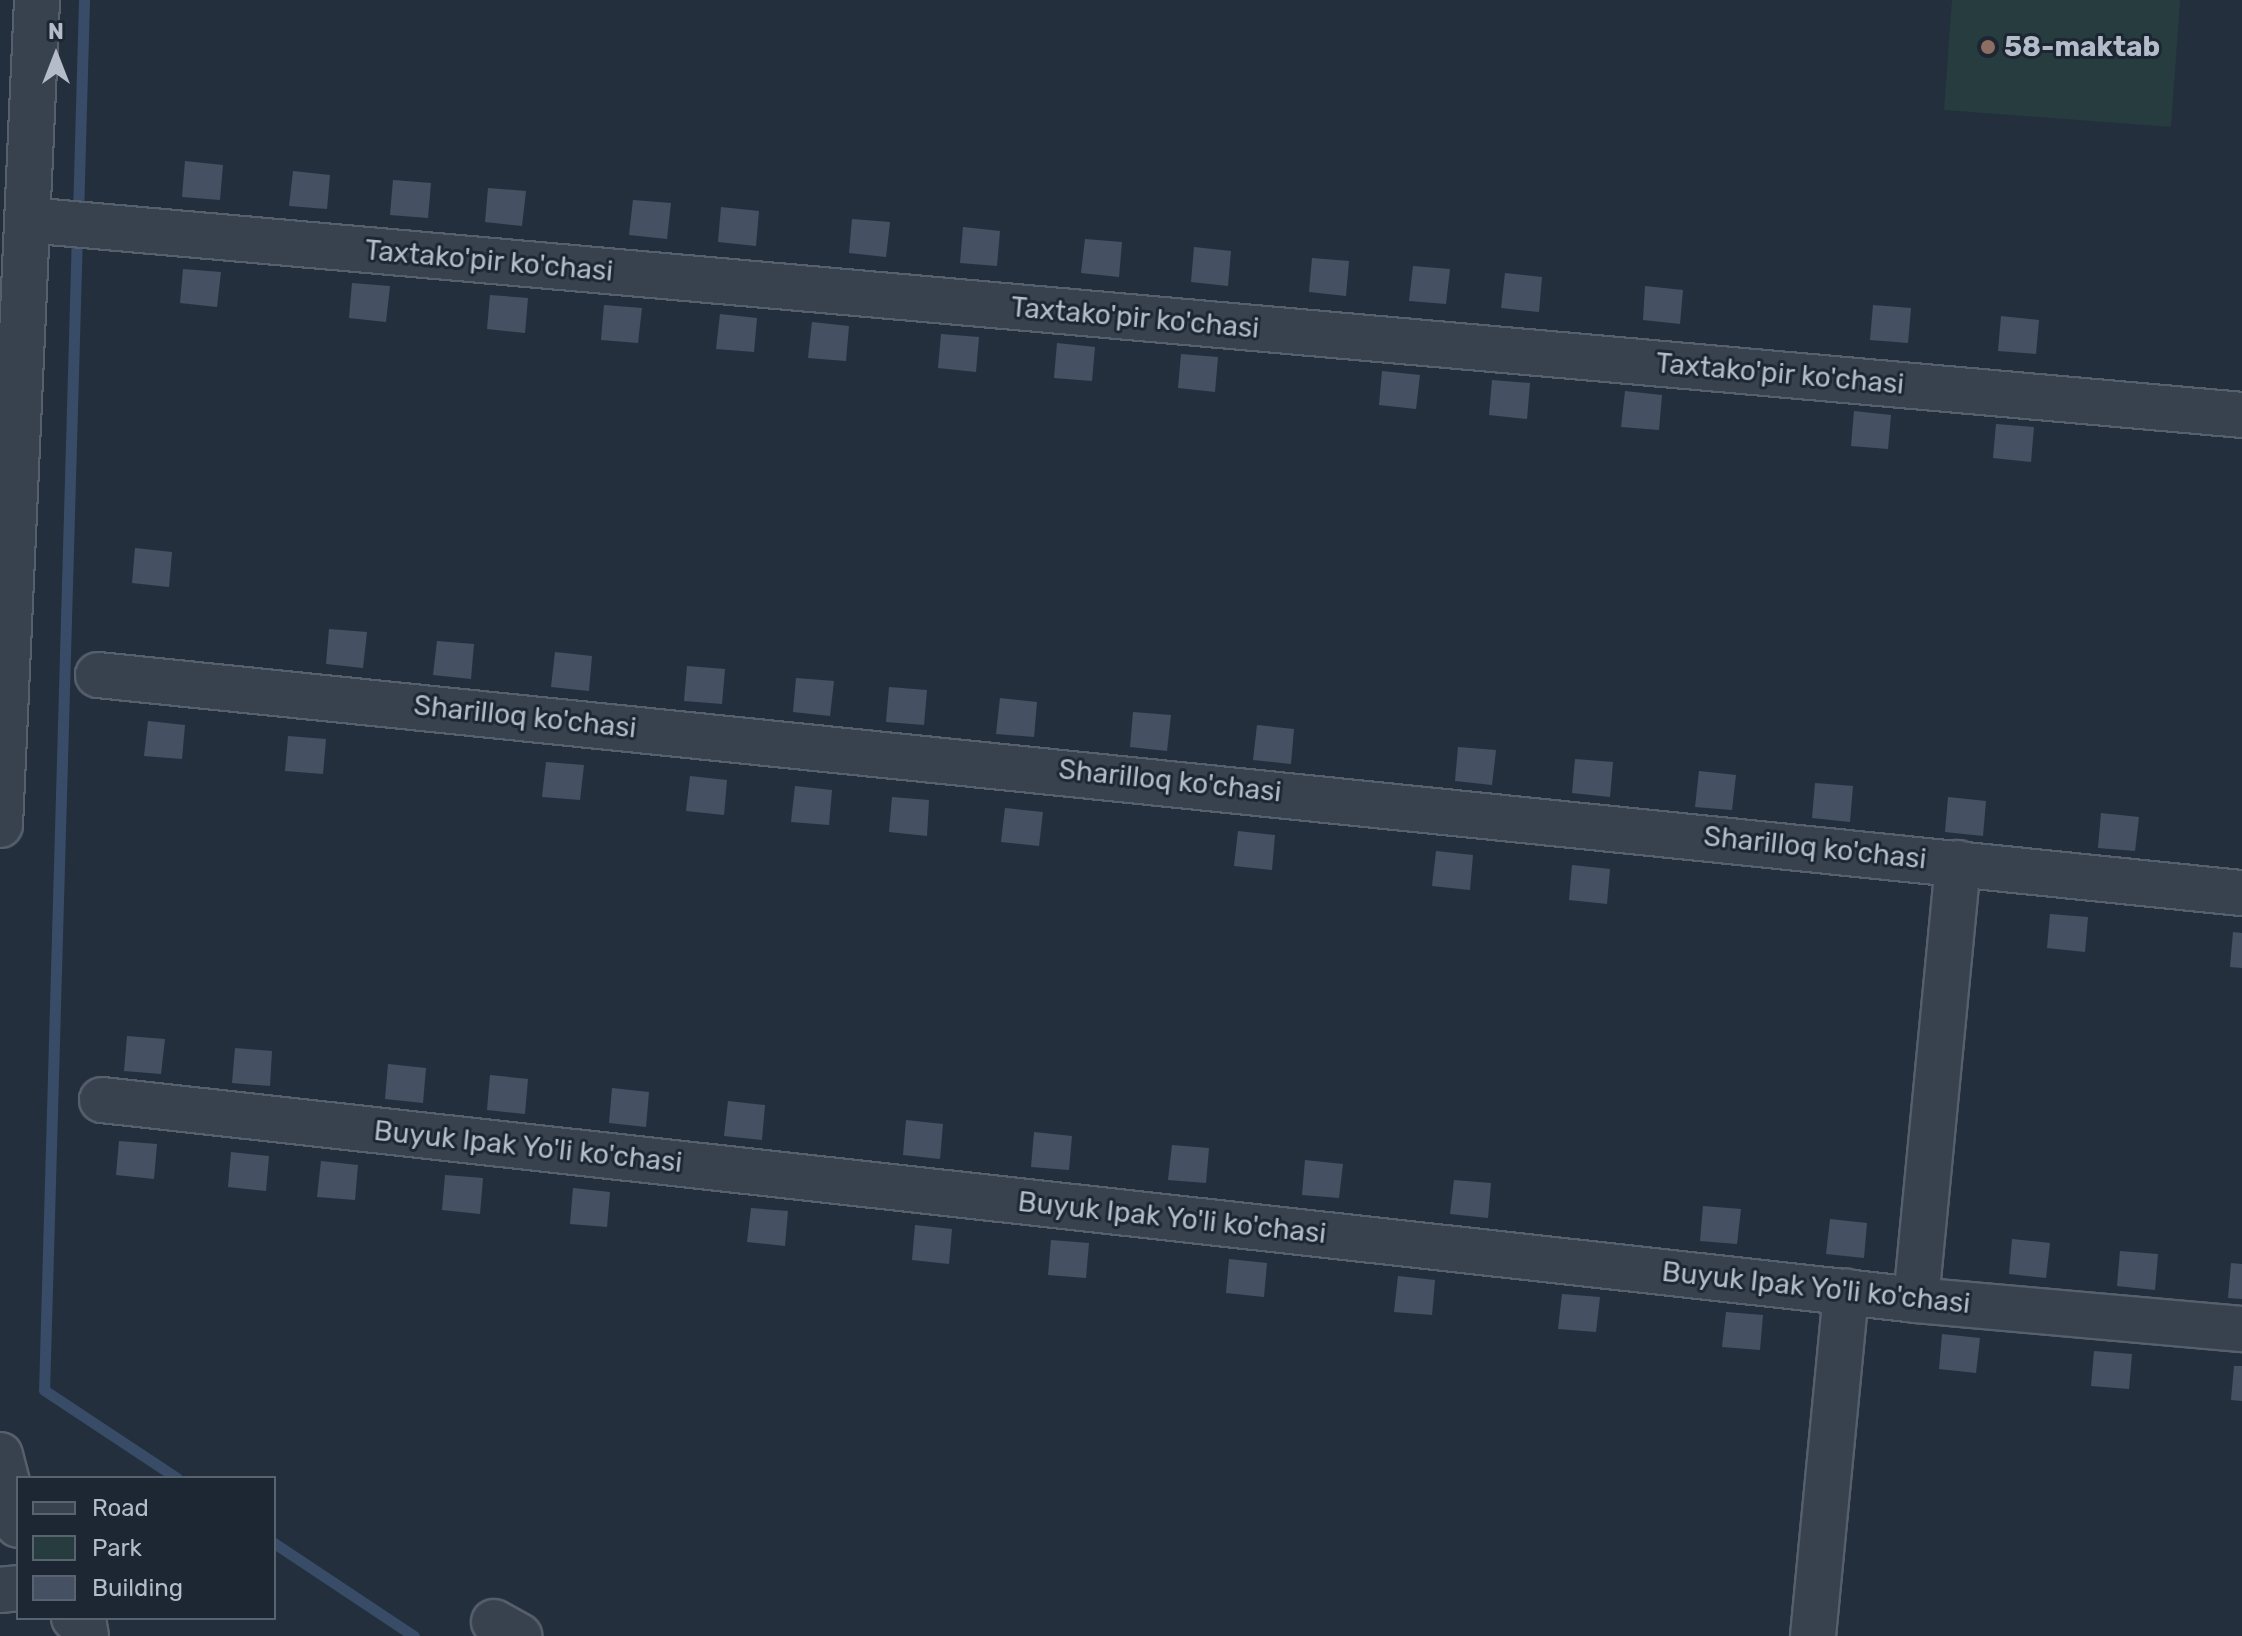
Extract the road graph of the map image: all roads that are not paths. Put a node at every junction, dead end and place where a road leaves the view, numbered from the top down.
1 (37, 0) edge
2 (27, 220) junction
3 (2242, 415) edge
4 (98, 675) dead end
5 (0, 825) edge
6 (1958, 863) junction
7 (2242, 893) edge
8 (102, 1100) dead end
9 (1846, 1292) junction
10 (1916, 1300) junction
11 (2242, 1329) edge
12 (0, 1455) edge
13 (16, 1517) edge
14 (1813, 1636) edge

1 - 2 street
2 - 3 street, Taxtako'pir ko'chasi
2 - 5 street
4 - 6 street, Sharilloq ko'chasi
6 - 7 street, Sharilloq ko'chasi
6 - 10 street
8 - 9 street, Buyuk Ipak Yo'li ko'chasi
9 - 10 street, Buyuk Ipak Yo'li ko'chasi
9 - 14 street
10 - 11 street, Buyuk Ipak Yo'li ko'chasi
12 - 13 street

